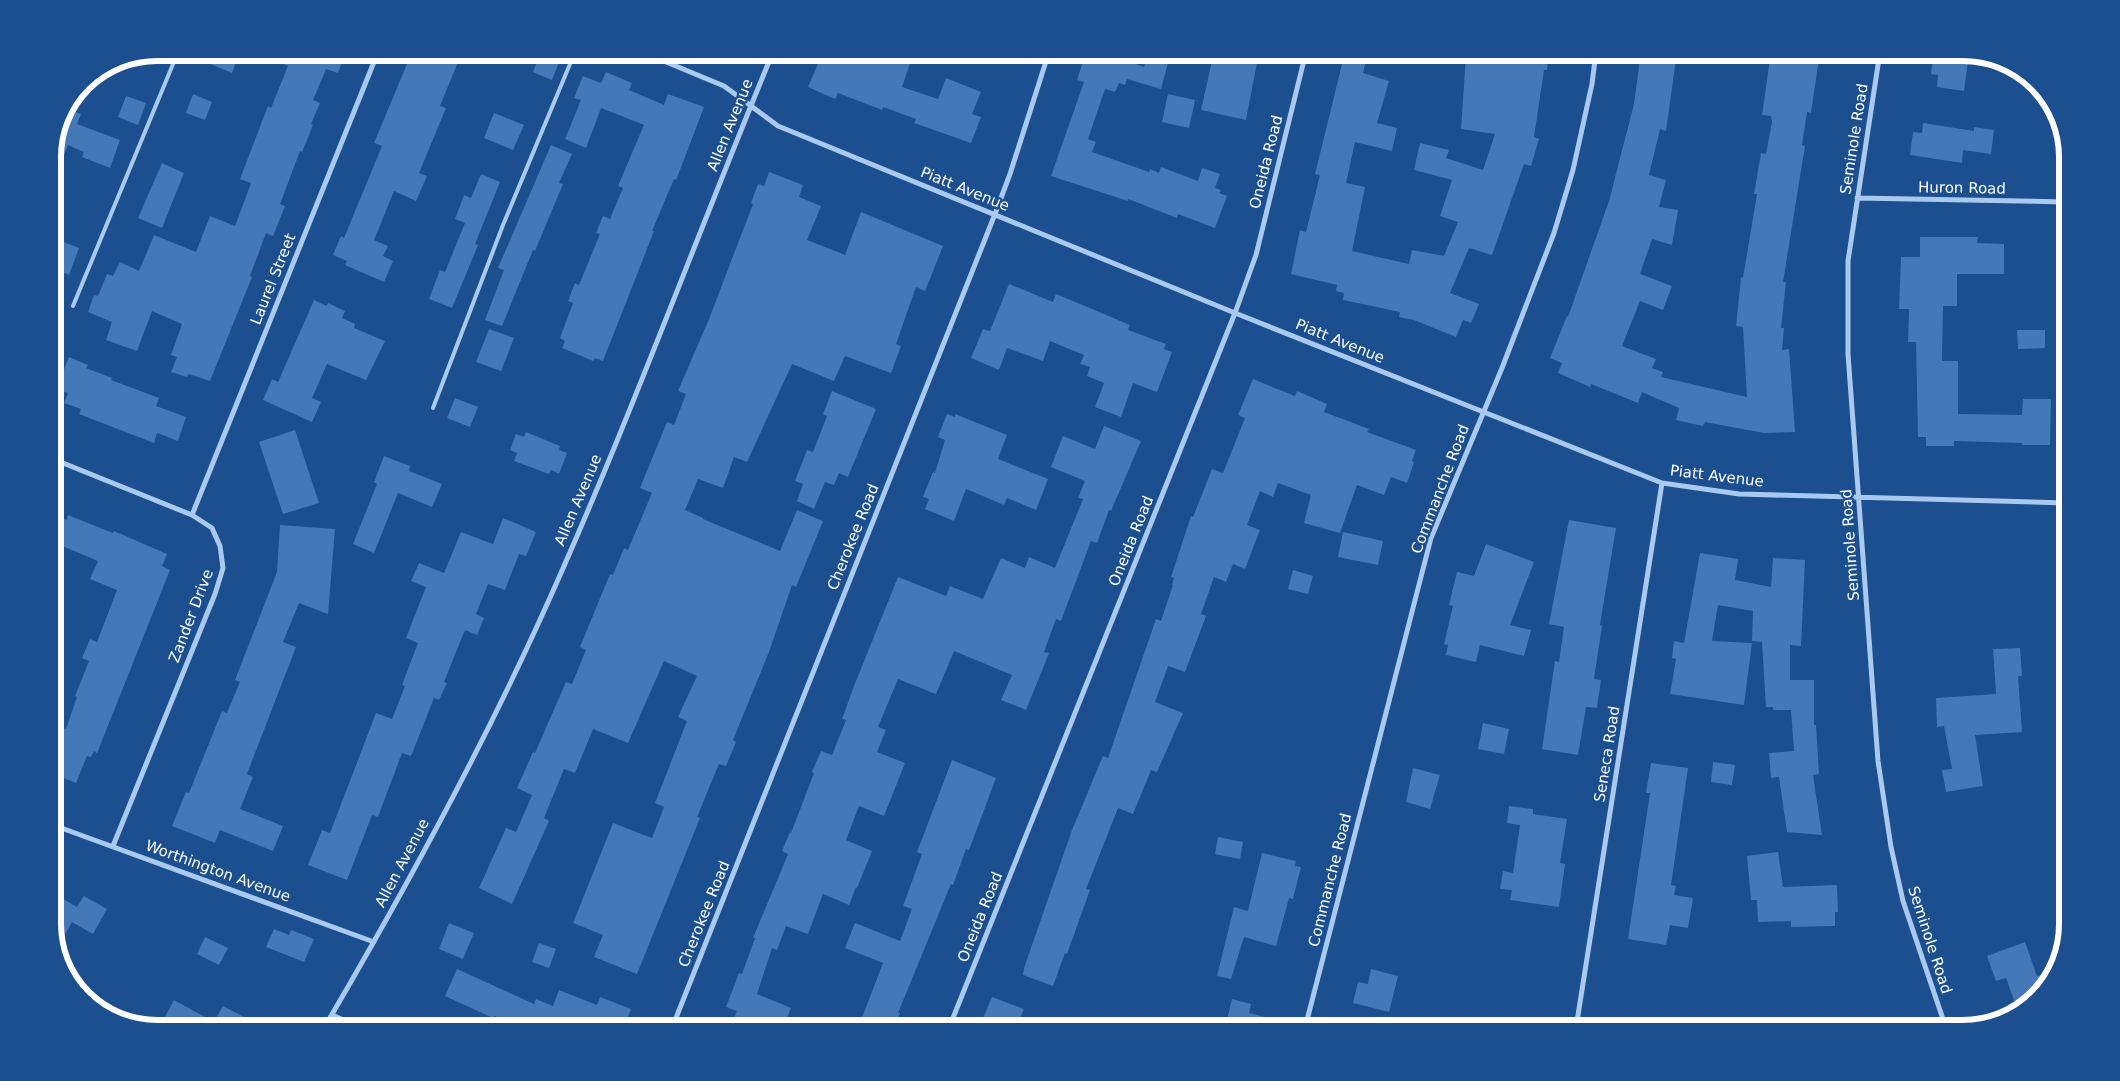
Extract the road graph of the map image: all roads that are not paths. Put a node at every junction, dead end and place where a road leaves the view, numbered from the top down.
1 (174, 61) edge
2 (374, 61) edge
3 (570, 61) edge
4 (664, 61) edge
5 (769, 61) edge
6 (1046, 61) edge
7 (1304, 61) edge
8 (1595, 61) edge
9 (1879, 61) edge
10 (751, 106) junction
11 (1857, 198) junction
12 (2059, 202) edge
13 (995, 214) junction
14 (73, 306) dead end
15 (1235, 313) junction
16 (433, 408) dead end
17 (1483, 411) junction
18 (61, 462) edge
19 (1662, 483) junction
20 (1859, 498) junction
21 (2059, 502) edge
22 (192, 515) junction
23 (61, 828) edge
24 (113, 846) junction
25 (374, 942) junction
26 (332, 1015) junction
27 (329, 1020) edge
28 (344, 1020) edge
29 (675, 1020) edge
30 (952, 1020) edge
31 (1307, 1020) edge
32 (1577, 1020) edge
33 (1943, 1020) edge

1 - 14 lane
2 - 22 street, Laurel Street
3 - 16 lane
4 - 10 street, Piatt Avenue
5 - 10 street, Allen Avenue
6 - 13 street, Cherokee Road
7 - 15 street, Oneida Road
8 - 17 street, Commanche Road
9 - 11 street, Seminole Road
10 - 13 street, Piatt Avenue
10 - 25 street, Allen Avenue
11 - 12 street, Huron Road
11 - 20 street, Seminole Road
13 - 15 street, Piatt Avenue
13 - 29 street, Cherokee Road
15 - 17 street, Piatt Avenue
15 - 30 street, Oneida Road
17 - 19 street, Piatt Avenue
17 - 31 street, Commanche Road
18 - 22 street, Zander Drive
19 - 20 street, Piatt Avenue
19 - 32 street, Seneca Road
20 - 21 street, Piatt Avenue
20 - 33 street, Seminole Road
22 - 24 street, Zander Drive
23 - 24 street, Worthington Avenue
24 - 25 street, Worthington Avenue
25 - 26 street, Allen Avenue
26 - 27 street, Allen Avenue
26 - 28 street

